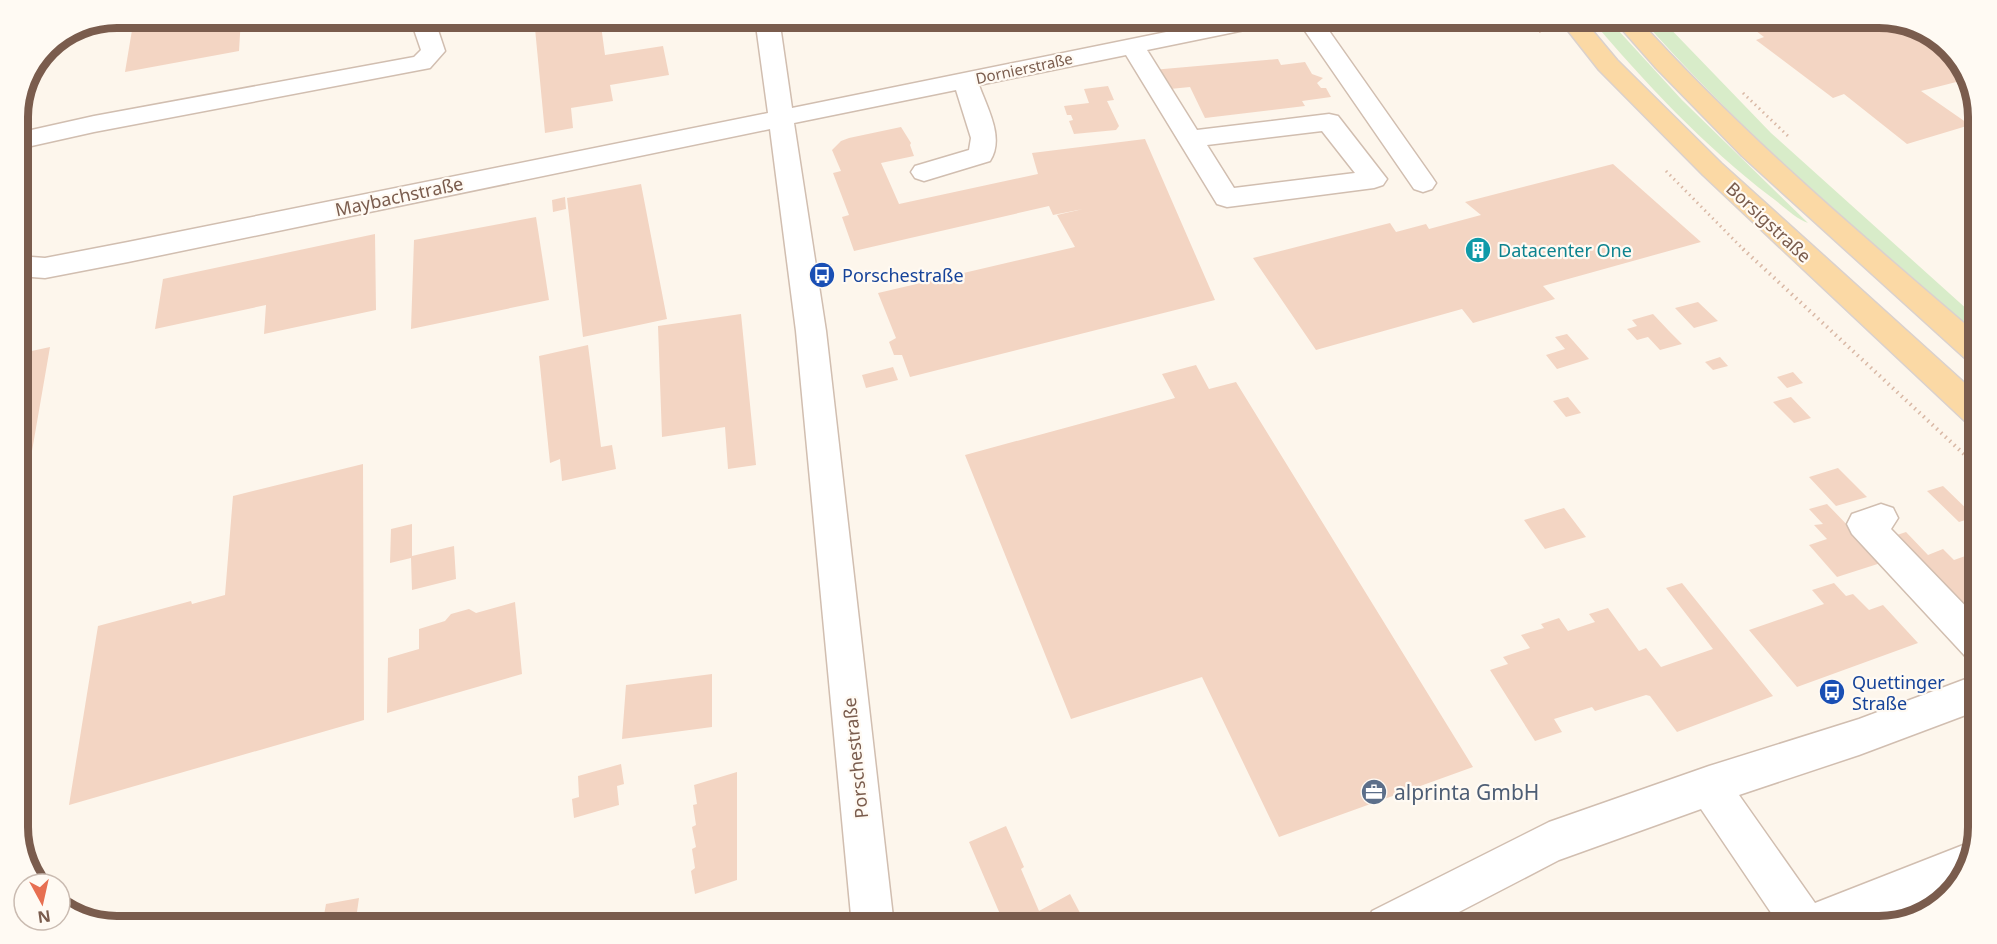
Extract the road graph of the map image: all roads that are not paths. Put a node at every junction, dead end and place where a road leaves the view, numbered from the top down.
1 (425, 28) edge
2 (768, 28) edge
3 (1220, 28) edge
4 (1315, 28) edge
5 (1578, 28) edge
6 (1633, 28) edge
7 (1132, 46) junction
8 (965, 80) junction
9 (780, 118) junction
10 (29, 138) edge
11 (1190, 139) junction
12 (924, 172) dead end
13 (1423, 183) dead end
14 (29, 267) edge
15 (1968, 343) edge
16 (1968, 405) edge
17 (1881, 518) dead end
18 (1968, 634) edge
19 (1968, 696) edge
20 (1709, 786) junction
21 (1959, 868) edge
22 (872, 916) edge
23 (1407, 916) edge
24 (1801, 916) edge
25 (1834, 916) edge

1 - 10 street
2 - 9 street, Porschestraße
3 - 7 street, Dornierstraße
4 - 13 street
5 - 16 main road, Borsigstraße
6 - 15 main road
7 - 8 street, Dornierstraße
7 - 11 street
8 - 9 street, Dornierstraße
8 - 12 street
9 - 14 street, Maybachstraße
9 - 22 street, Porschestraße
11 - 11 street
17 - 18 street
19 - 20 street
20 - 23 street
20 - 24 street
21 - 25 street

